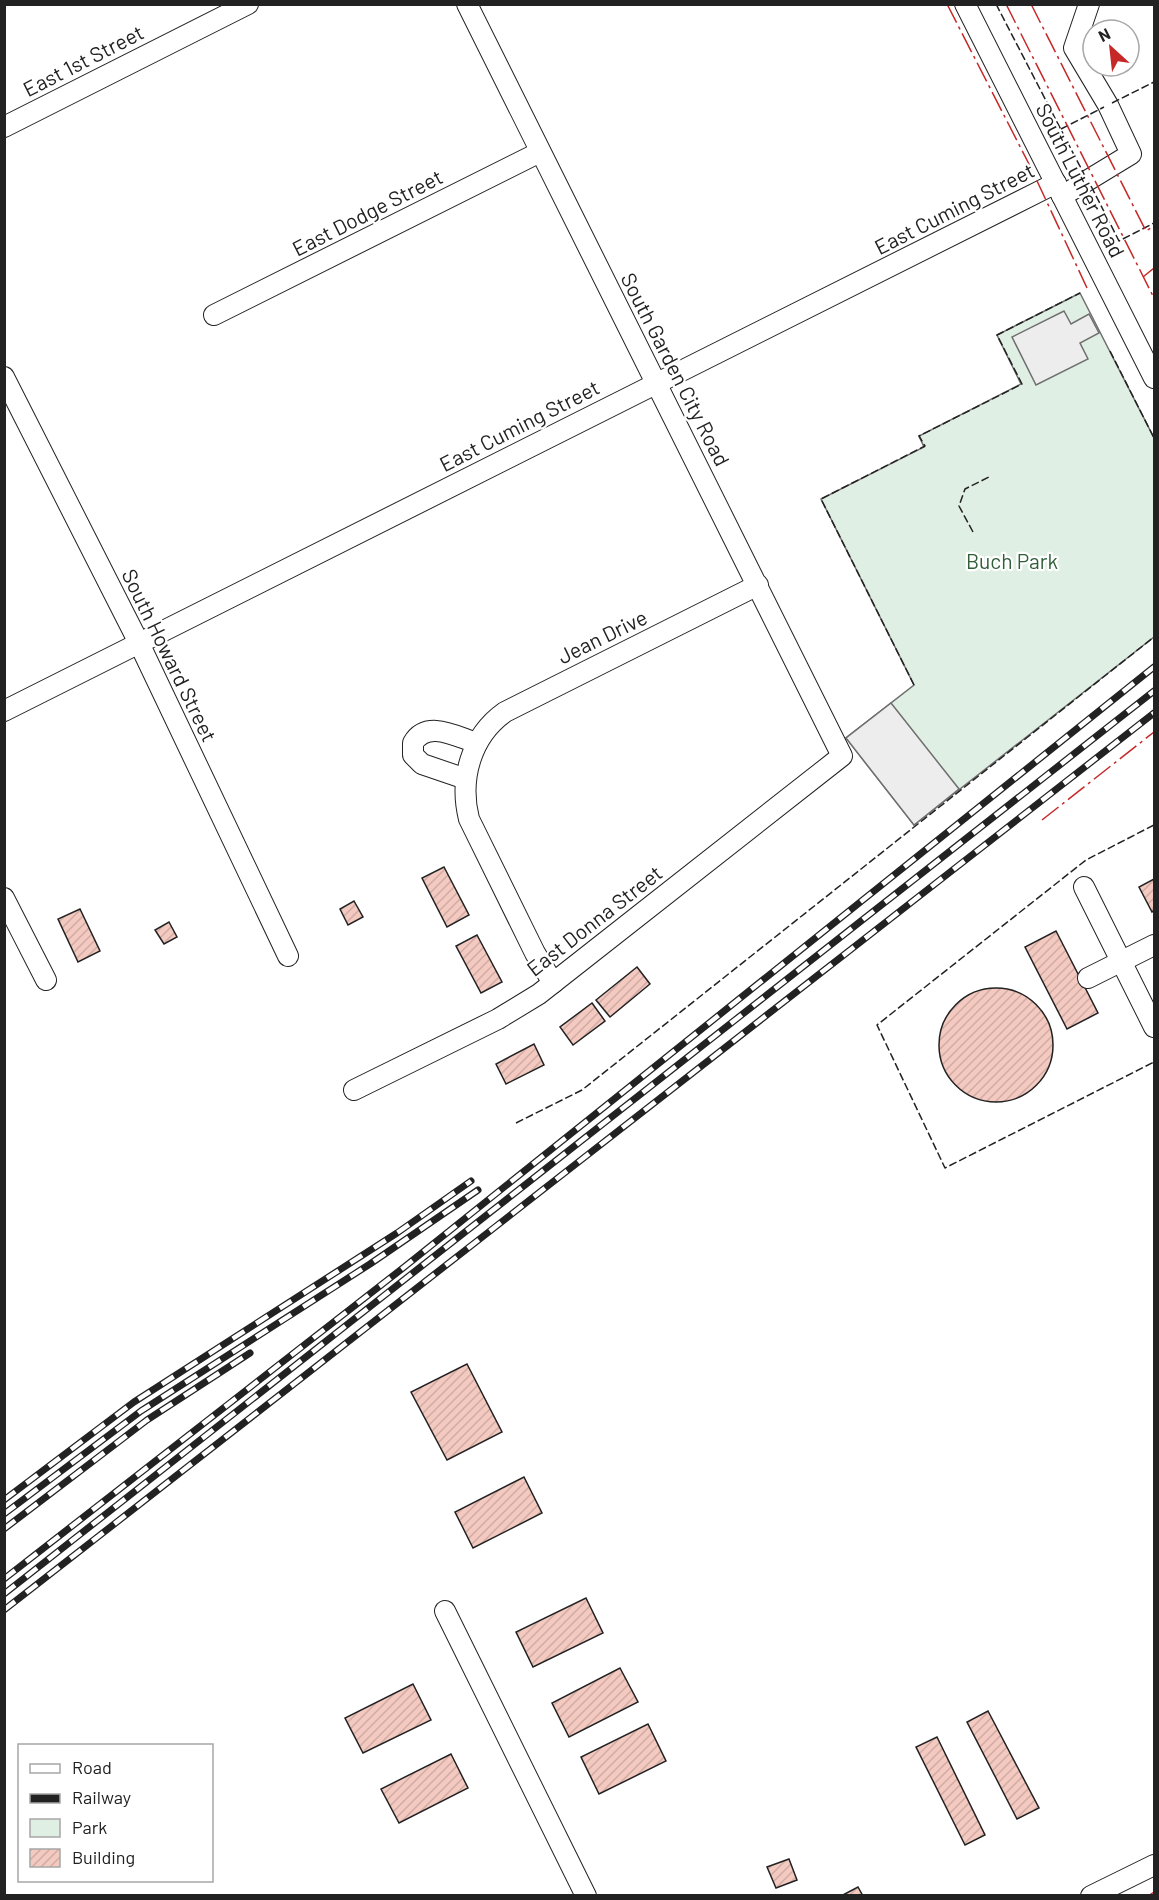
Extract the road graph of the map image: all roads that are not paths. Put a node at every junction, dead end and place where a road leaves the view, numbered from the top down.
1 (248, 4) edge
2 (467, 4) edge
3 (965, 4) edge
4 (1089, 4) edge
5 (4, 127) edge
6 (540, 152) junction
7 (1059, 190) junction
8 (214, 315) dead end
9 (4, 377) edge
10 (1155, 378) edge
11 (657, 383) junction
12 (13, 416) edge
13 (758, 585) junction
14 (139, 643) junction
15 (4, 711) edge
16 (477, 743) junction
17 (842, 756) joint
18 (466, 779) junction
19 (1084, 887) dead end
20 (4, 898) edge
21 (1155, 945) edge
22 (288, 956) dead end
23 (1122, 961) junction
24 (1088, 978) dead end
25 (46, 980) dead end
26 (553, 983) junction
27 (1155, 1027) edge
28 (354, 1090) dead end
29 (445, 1611) dead end
30 (1155, 1865) edge
31 (586, 1896) edge
32 (1091, 1896) edge

1 - 5 street, East 1st Street
2 - 6 street, South Garden City Road
3 - 7 street, South Luther Road
4 - 7 street, East Cuming Street
6 - 8 street, East Dodge Street
6 - 11 street, South Garden City Road
7 - 10 street, South Luther Road
7 - 11 street, East Cuming Street
9 - 12 street, South Howard Street
11 - 13 street, South Garden City Road
11 - 14 street, East Cuming Street
12 - 14 street, South Howard Street
13 - 16 street, Jean Drive
13 - 17 street, South Garden City Road
14 - 15 street, East Cuming Street
14 - 22 street, South Howard Street
16 - 18 street, Jean Drive
16 - 18 street
17 - 26 street, East Donna Street
18 - 26 street, Jean Drive
19 - 23 street
20 - 25 street
21 - 23 street
23 - 24 street
23 - 27 street
26 - 28 street, East Donna Street
29 - 31 street
30 - 32 street

